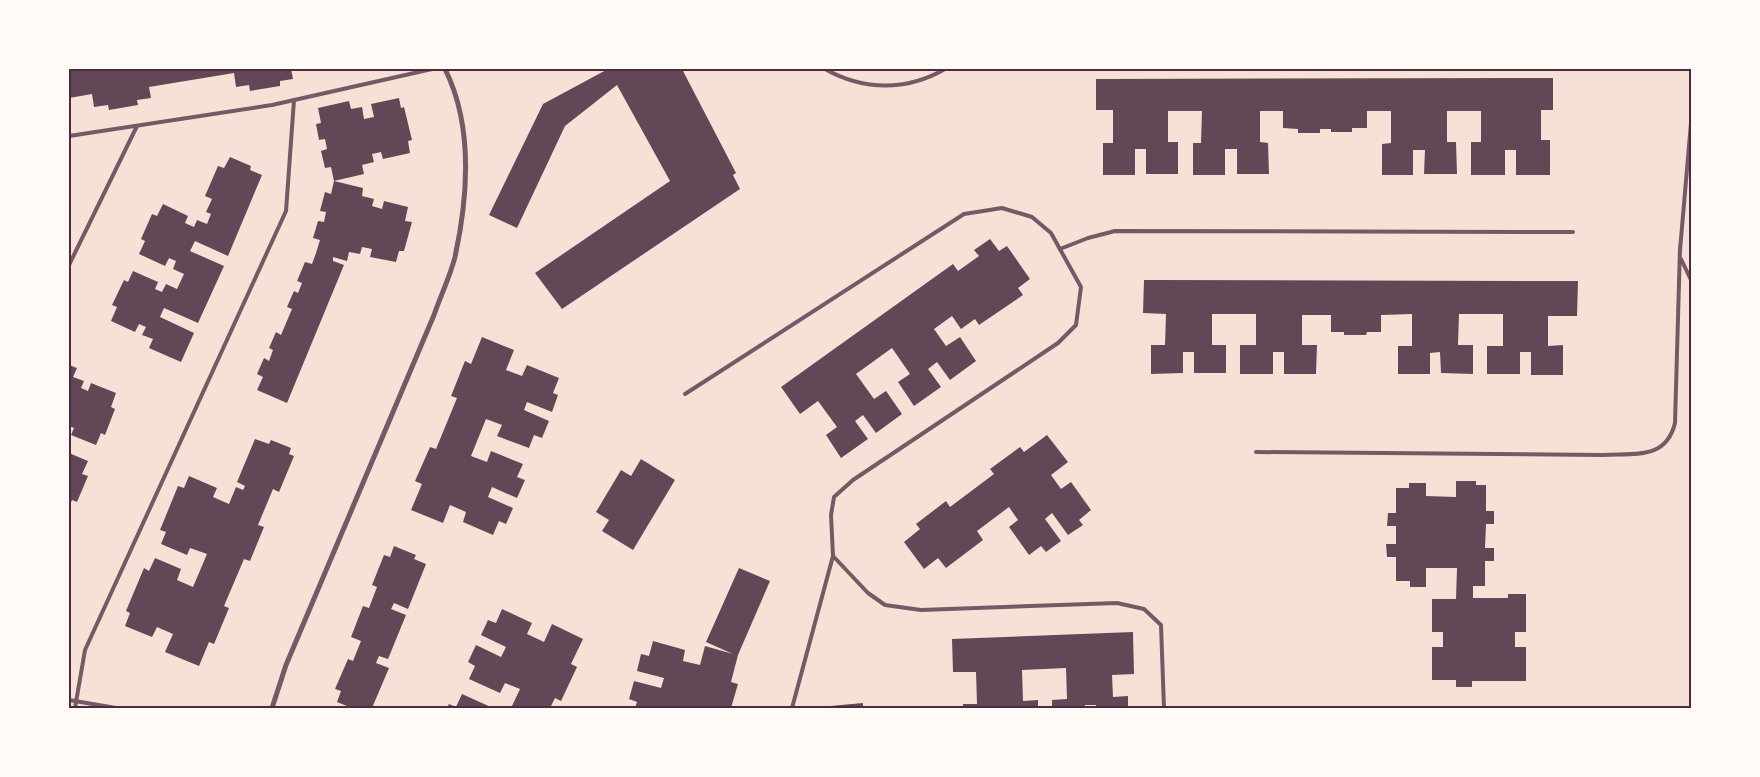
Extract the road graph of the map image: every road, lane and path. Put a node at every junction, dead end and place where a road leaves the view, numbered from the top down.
1 (432, 69) edge
2 (445, 69) edge
3 (826, 69) edge
4 (945, 69) edge
5 (294, 100) junction
6 (1691, 123) edge
7 (137, 126) junction
8 (69, 136) edge
9 (1573, 232) dead end
10 (1680, 248) junction
11 (1060, 249) junction
12 (69, 264) edge
13 (1691, 280) edge
14 (685, 394) dead end
15 (1256, 452) dead end
16 (833, 556) junction
17 (69, 700) edge
18 (76, 701) junction
19 (75, 708) edge
20 (116, 708) edge
21 (272, 708) edge
22 (792, 708) edge
23 (1164, 708) edge

1 - 5 lane
2 - 21 street
3 - 4 lane
5 - 7 lane
5 - 18 lane
6 - 10 lane
7 - 8 lane
7 - 12 lane
9 - 11 lane
10 - 13 lane
10 - 15 lane
11 - 14 lane
11 - 16 lane
16 - 22 lane
16 - 23 lane
17 - 18 lane
18 - 19 lane
18 - 20 lane

